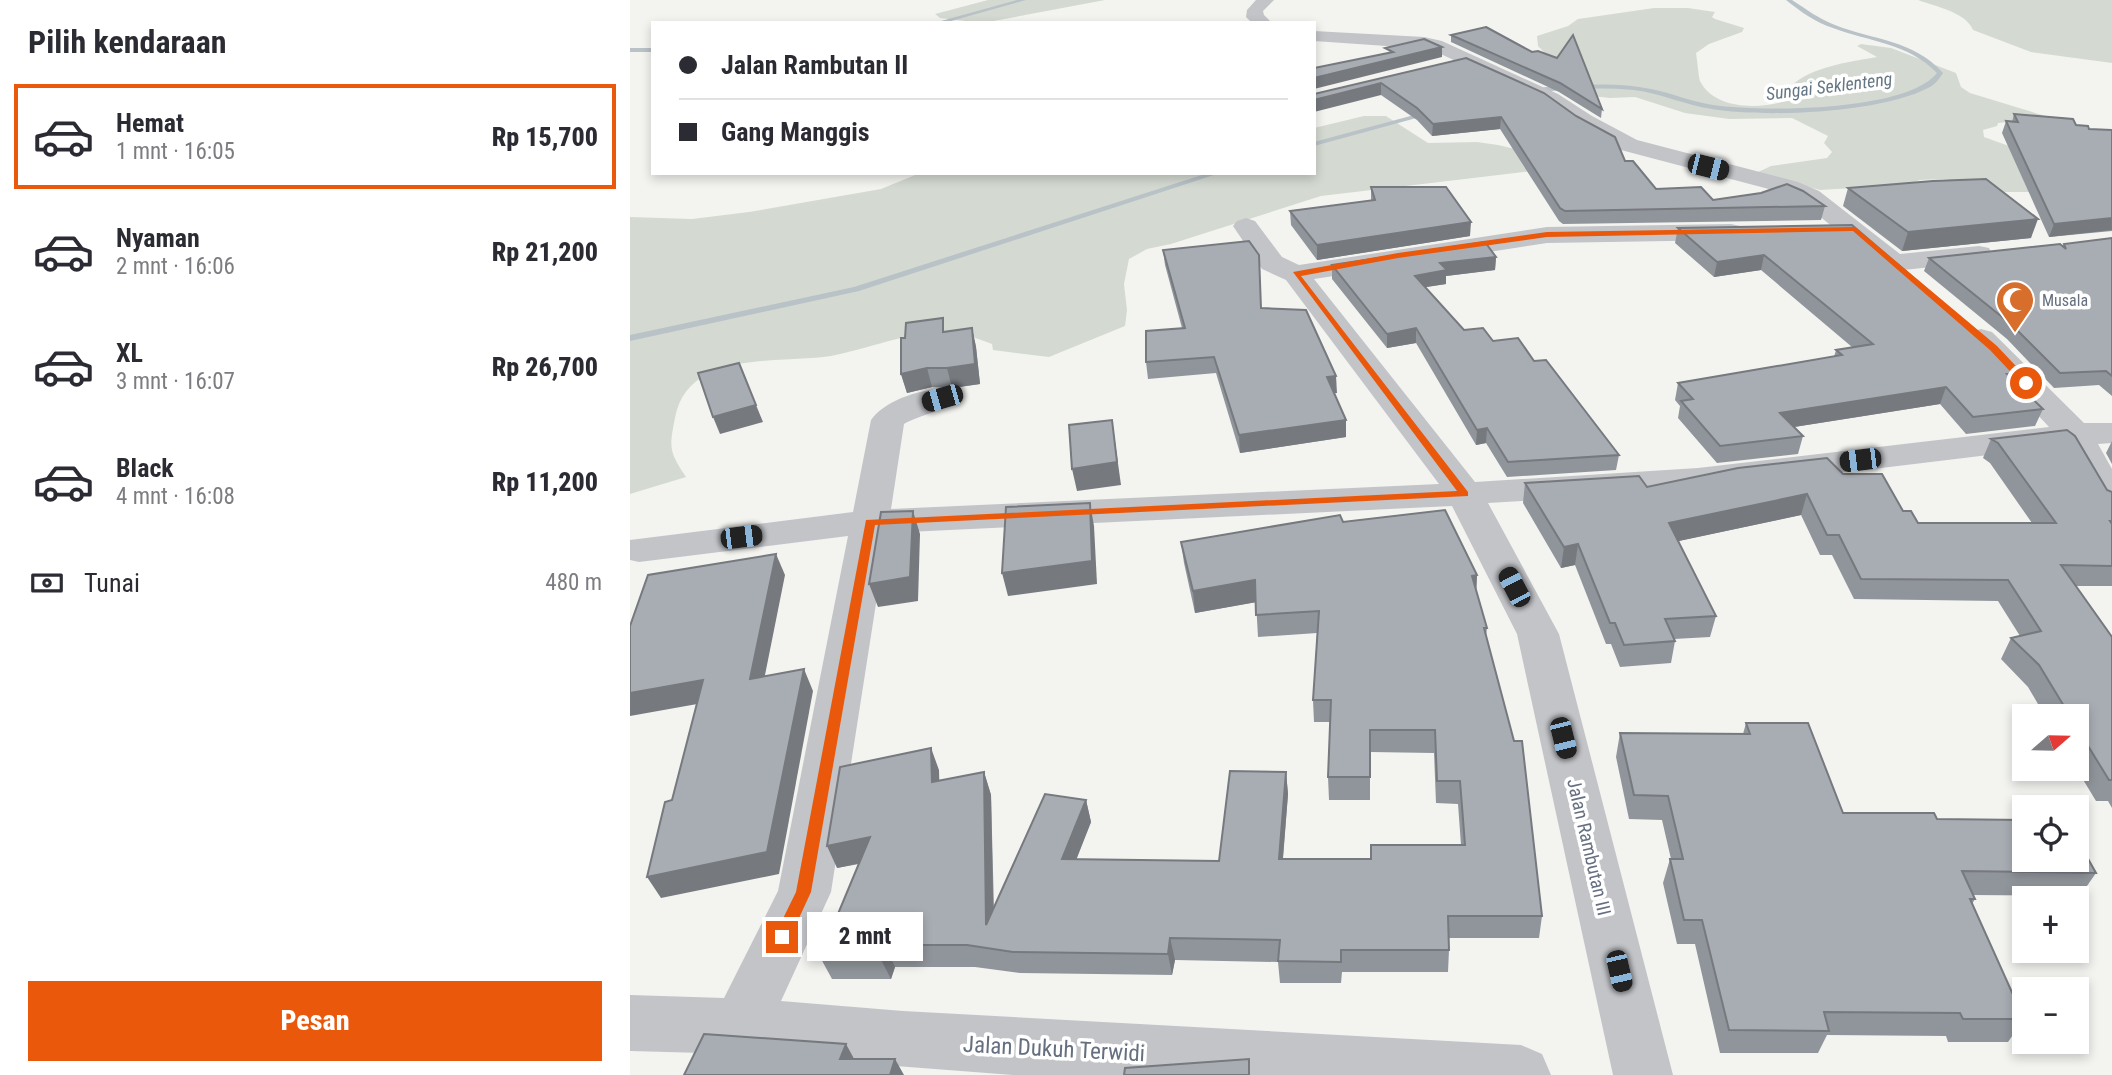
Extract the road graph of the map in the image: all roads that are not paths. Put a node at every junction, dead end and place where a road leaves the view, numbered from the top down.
1 (1266, 0) edge
2 (1260, 21) edge
3 (1316, 36) edge
4 (1466, 60) junction
5 (1441, 66) edge
6 (1246, 226) dead end
7 (1855, 229) junction
8 (1817, 230) edge
9 (1752, 232) edge
10 (2003, 252) edge
11 (1894, 262) junction
12 (1296, 274) junction
13 (1924, 288) edge
14 (1964, 323) edge
15 (942, 398) dead end
16 (2112, 433) edge
17 (2075, 434) junction
18 (1465, 494) junction
19 (2112, 501) edge
20 (870, 522) junction
21 (639, 550) dead end
22 (630, 1023) edge
23 (740, 1026) junction
24 (1521, 1075) edge
25 (1643, 1075) edge

1 - 2 street
3 - 4 street
4 - 5 street
4 - 7 street
6 - 12 street, Jalan Rambutan III
7 - 8 street
7 - 11 street
9 - 12 street
10 - 11 street
11 - 13 street
12 - 18 street, Jalan Rambutan III
14 - 17 street
15 - 20 street
16 - 17 street
17 - 18 street
17 - 19 street
18 - 20 street
18 - 25 street, Jalan Rambutan III
20 - 21 street
20 - 23 street
22 - 23 street, Jalan Dukuh Terwidi
23 - 24 street, Jalan Dukuh Terwidi

